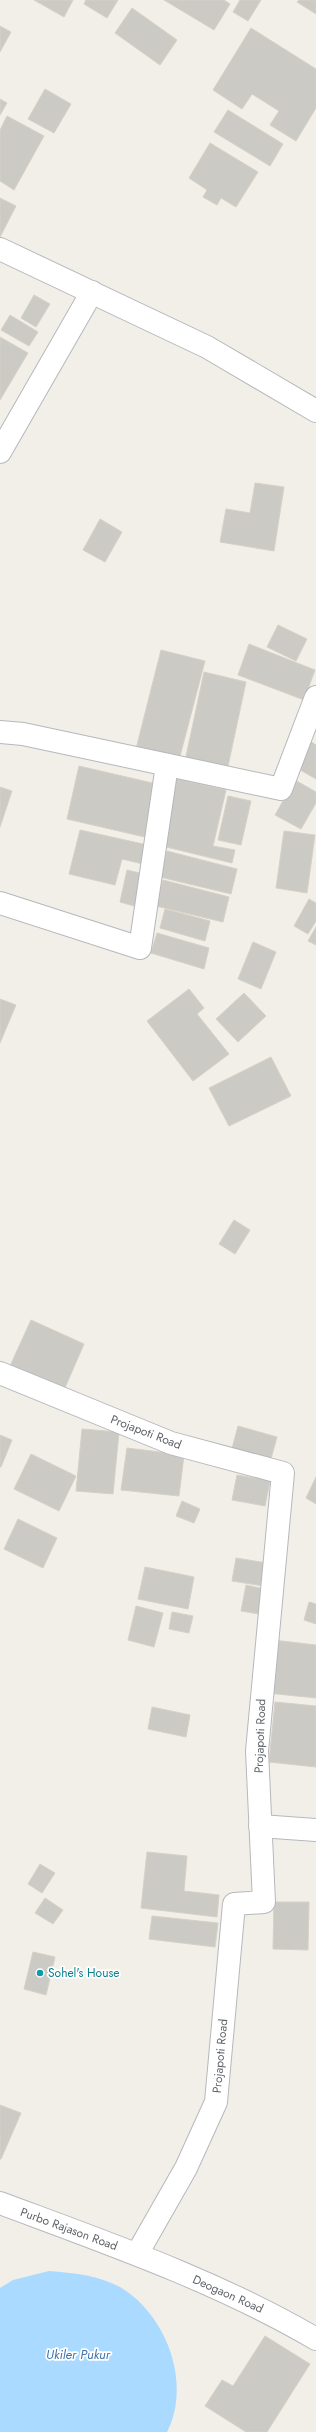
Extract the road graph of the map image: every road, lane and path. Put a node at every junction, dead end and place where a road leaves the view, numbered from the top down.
1 (0, 249) edge
2 (92, 292) junction
3 (316, 411) edge
4 (0, 452) edge
5 (316, 697) edge
6 (0, 732) edge
7 (167, 765) junction
8 (0, 902) edge
9 (0, 1373) edge
10 (260, 1826) junction
11 (316, 1830) edge
12 (1, 2206) edge
13 (137, 2254) junction
14 (316, 2339) edge

1 - 2 street
2 - 3 street
2 - 4 street
5 - 7 street
6 - 7 street
7 - 8 street
9 - 10 street, Projapoti Road
10 - 11 street
10 - 13 street, Projapoti Road
12 - 13 street, Purbo Rajason Road
13 - 14 street, Deogaon Road

